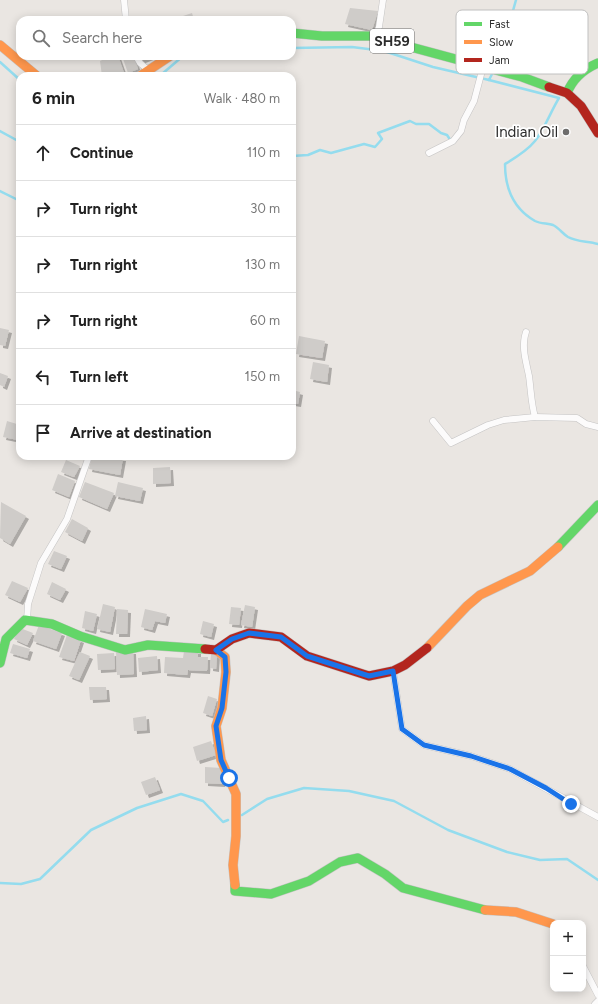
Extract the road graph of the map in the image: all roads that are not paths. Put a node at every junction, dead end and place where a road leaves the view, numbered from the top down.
1 (124, 0) edge
2 (383, 0) edge
3 (126, 16) edge
4 (296, 33) edge
5 (375, 37) junction
6 (0, 45) edge
7 (16, 58) edge
8 (18, 60) edge
9 (138, 60) edge
10 (164, 60) edge
11 (456, 60) edge
12 (598, 63) edge
13 (588, 67) edge
14 (32, 72) edge
15 (143, 72) edge
16 (147, 72) edge
17 (484, 74) edge
18 (511, 74) edge
19 (581, 74) edge
20 (518, 76) joint
21 (567, 93) junction
22 (598, 133) edge
23 (429, 153) dead end
24 (526, 332) dead end
25 (535, 417) junction
26 (433, 421) dead end
27 (598, 427) edge
28 (88, 460) edge
29 (598, 505) edge
30 (27, 621) junction
31 (216, 650) junction
32 (0, 663) edge
33 (393, 671) junction
34 (598, 817) edge
35 (550, 923) edge
36 (586, 972) edge
37 (598, 995) edge
38 (598, 1001) edge
39 (595, 1004) edge

1 - 3 street
2 - 5 street
4 - 5 main road, SH59
5 - 11 main road, SH59
6 - 7 main road
8 - 14 main road
9 - 15 street
10 - 16 main road
12 - 13 main road
17 - 23 street
18 - 20 main road, SH59
19 - 21 main road
20 - 21 main road, SH59
21 - 22 main road, SH59
24 - 25 street
25 - 26 street
25 - 27 street
28 - 30 street
29 - 33 main road
30 - 31 main road
30 - 32 main road
31 - 33 main road
31 - 35 main road
33 - 34 street
36 - 37 street
38 - 39 street

